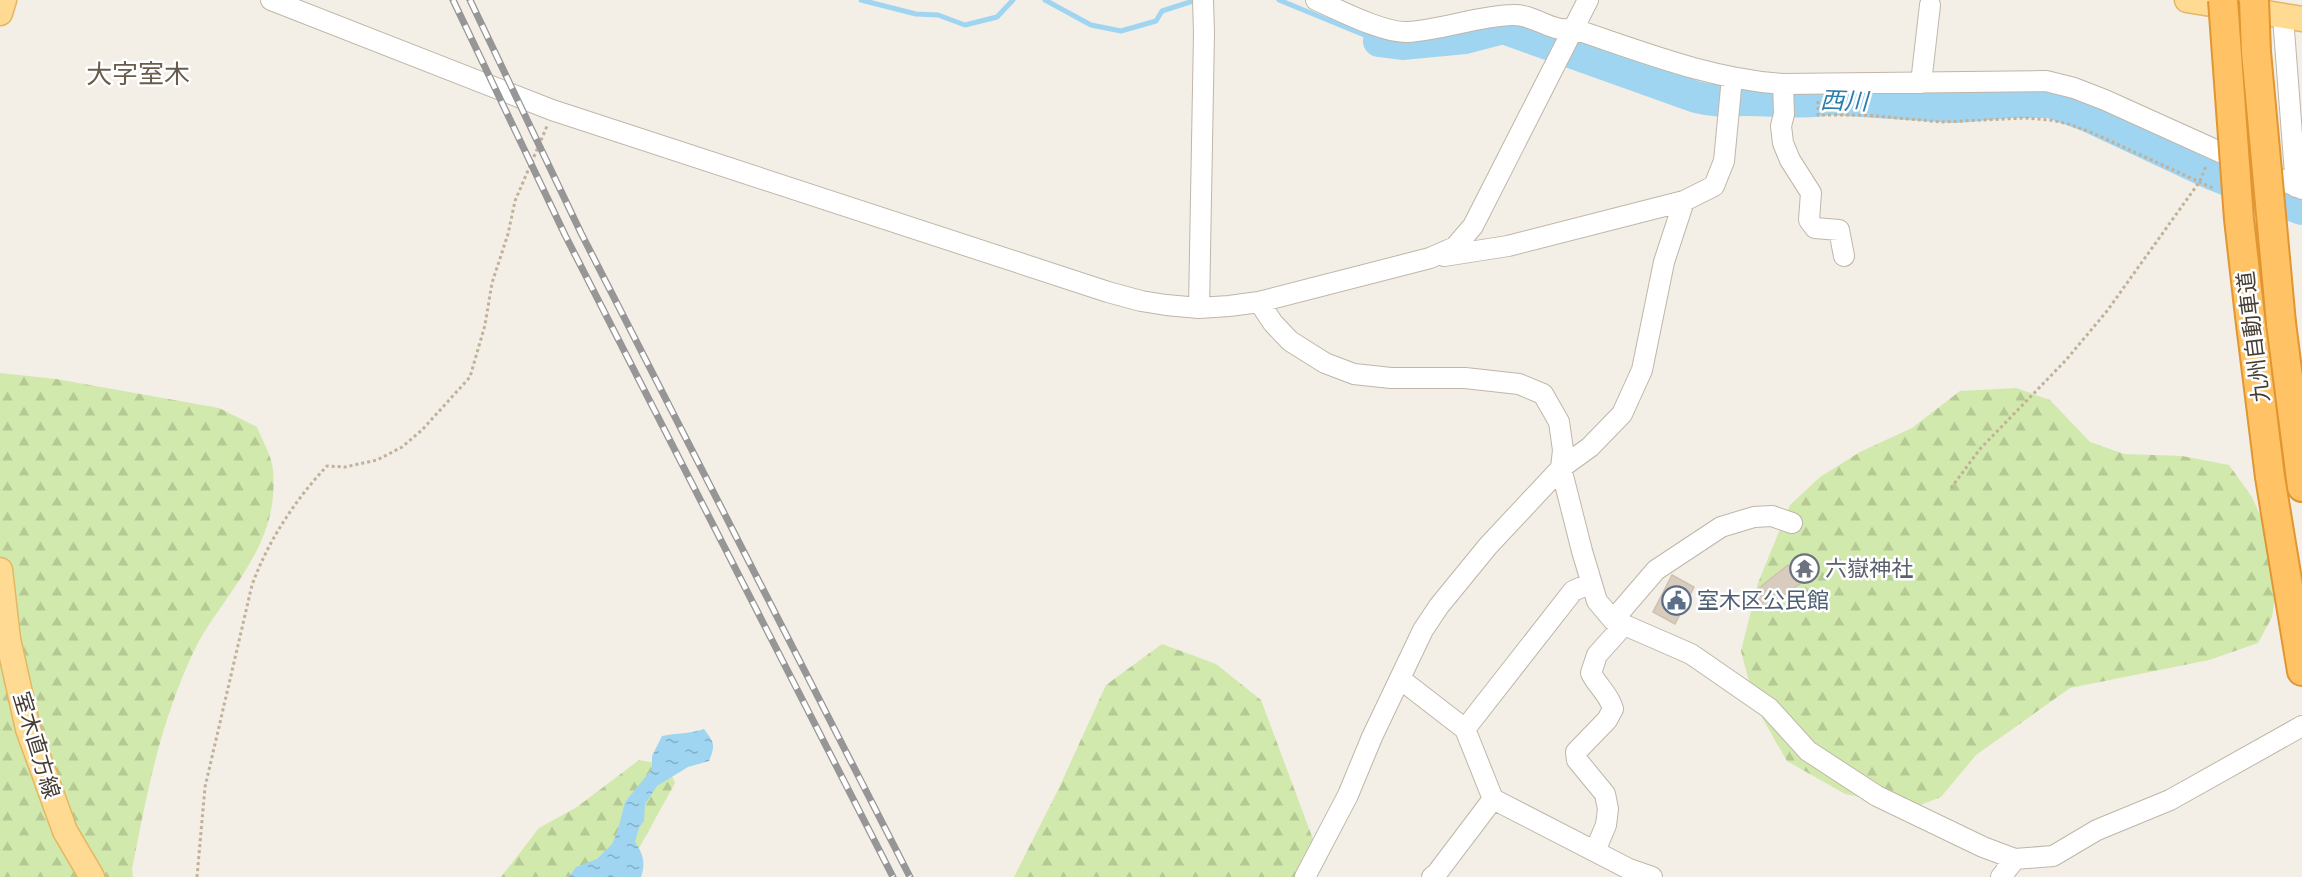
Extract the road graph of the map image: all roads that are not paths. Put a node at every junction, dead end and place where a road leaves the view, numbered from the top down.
1 (4, 0) edge
2 (271, 0) edge
3 (1203, 0) edge
4 (1316, 0) edge
5 (1588, 0) edge
6 (2187, 0) edge
7 (2223, 0) edge
8 (2254, 0) edge
9 (1930, 5) dead end
10 (2289, 12) edge
11 (0, 13) edge
12 (1574, 28) junction
13 (1732, 78) junction
14 (1921, 83) junction
15 (1783, 84) junction
16 (2299, 188) edge
17 (1684, 201) junction
18 (1844, 256) dead end
19 (1430, 258) junction
20 (1260, 302) junction
21 (1199, 308) junction
22 (1561, 468) junction
23 (2302, 487) edge
24 (1792, 523) dead end
25 (0, 570) edge
26 (1592, 583) junction
27 (1618, 623) junction
28 (2302, 671) edge
29 (1399, 681) junction
30 (2302, 726) edge
31 (1465, 729) junction
32 (1493, 799) junction
33 (1595, 851) junction
34 (2015, 859) junction
35 (92, 877) edge
36 (1305, 877) edge
37 (1432, 877) edge
38 (1652, 877) edge
39 (2001, 877) edge

1 - 11 main road
2 - 21 street
3 - 21 street
4 - 12 street
5 - 12 street
6 - 10 main road
7 - 28 highway, 九州自動車道, bridge
8 - 23 highway, 九州自動車道, bridge
9 - 14 street
10 - 16 street
12 - 13 street
12 - 19 street
13 - 15 street
13 - 17 street
14 - 15 street
14 - 16 street
15 - 18 street
17 - 19 street
17 - 22 street
19 - 20 street
20 - 21 street
20 - 22 street
22 - 26 street
22 - 29 street
24 - 27 street
25 - 35 main road, 室木直方線
26 - 27 street
26 - 31 street
27 - 33 street
27 - 34 street
29 - 31 street
29 - 36 street
30 - 34 street
31 - 32 street
32 - 33 street
32 - 37 street
33 - 38 street
34 - 39 street

